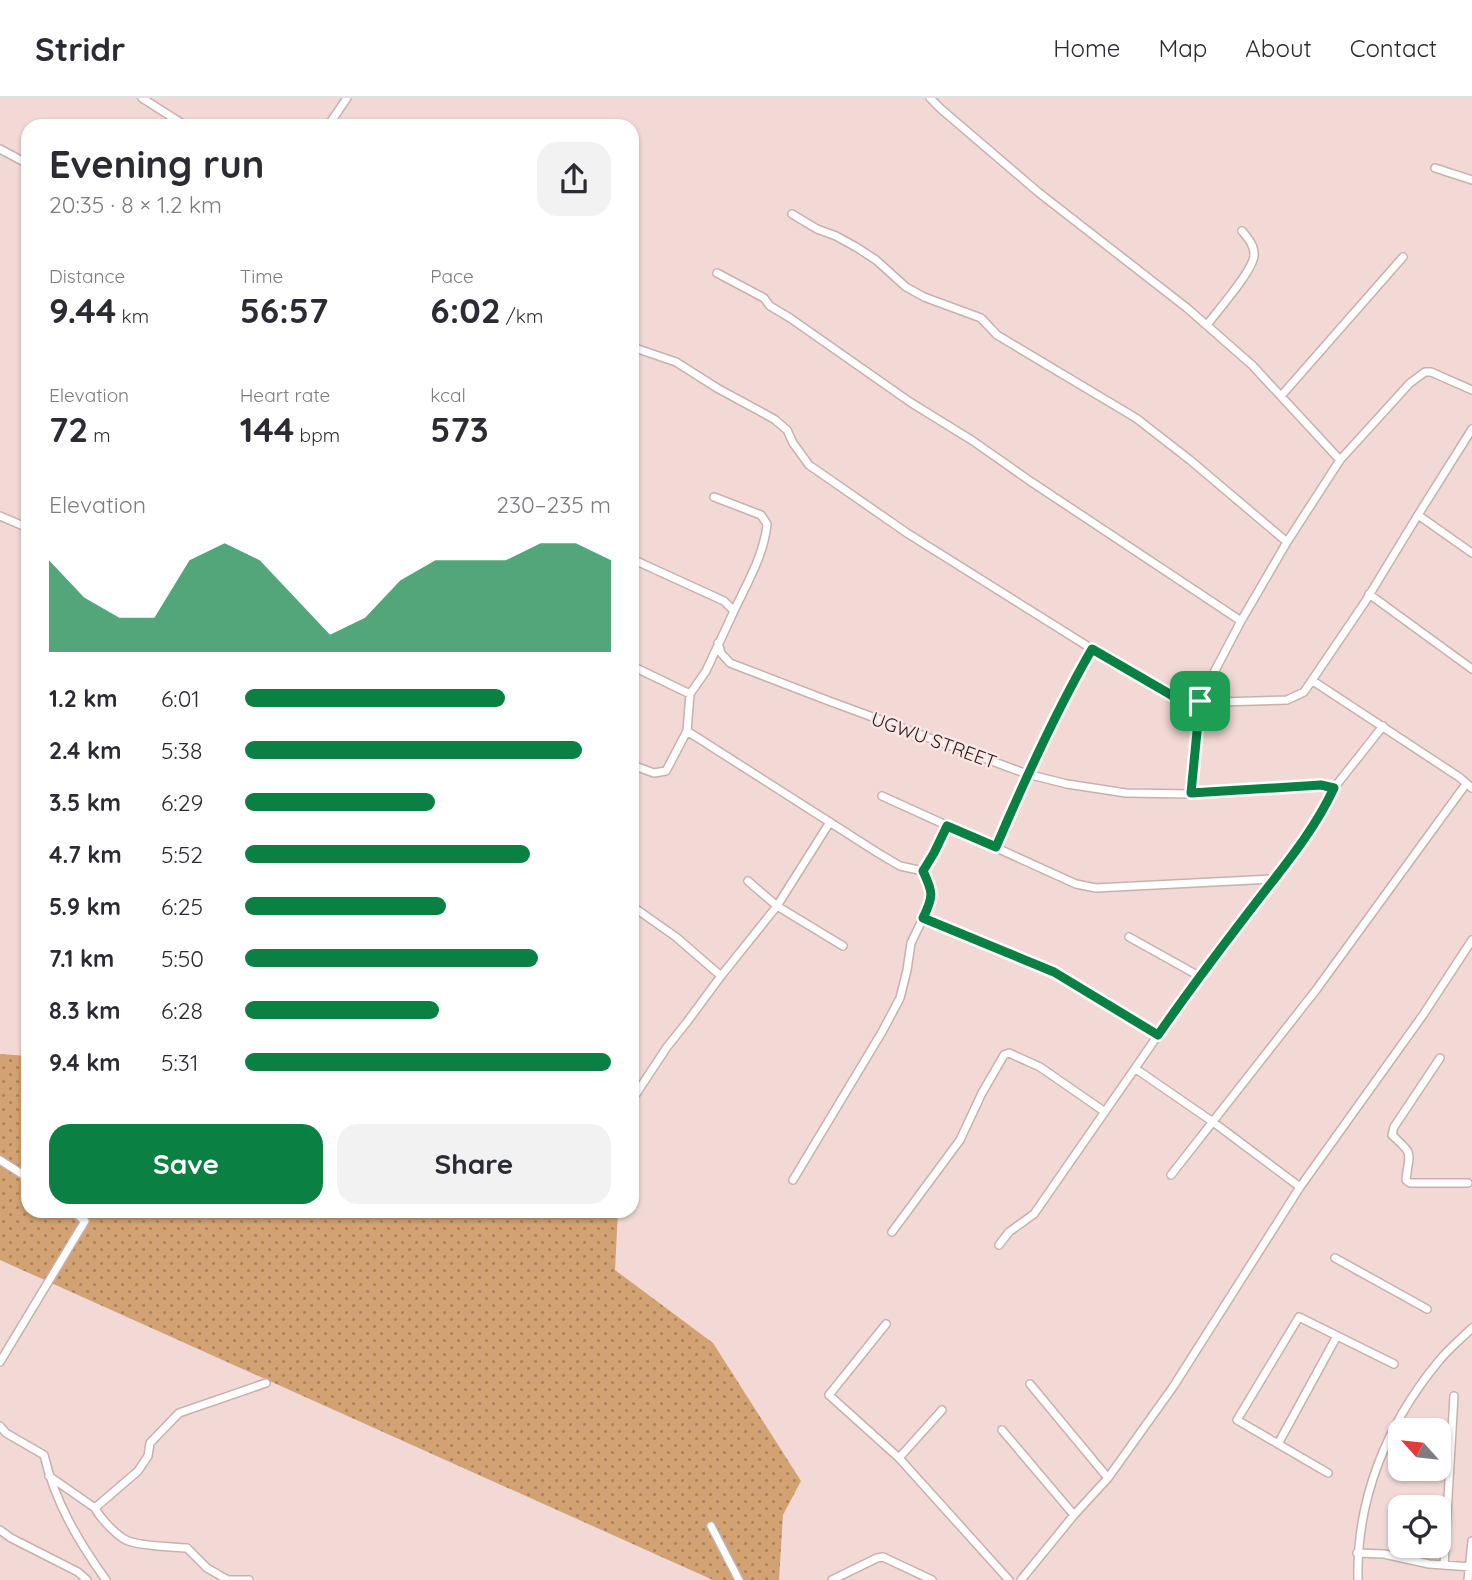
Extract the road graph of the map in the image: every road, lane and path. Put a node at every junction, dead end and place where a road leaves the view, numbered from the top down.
1 (142, 98) edge
2 (347, 98) edge
3 (930, 98) edge
4 (175, 119) edge
5 (333, 119) edge
6 (0, 149) edge
7 (21, 160) edge
8 (1435, 168) dead end
9 (1472, 180) edge
10 (792, 214) dead end
11 (1242, 231) dead end
12 (1403, 257) dead end
13 (717, 273) dead end
14 (1207, 325) junction
15 (639, 349) edge
16 (1472, 390) edge
17 (1281, 396) junction
18 (1472, 429) edge
19 (1340, 460) junction
20 (714, 497) dead end
21 (1418, 515) junction
22 (0, 516) edge
23 (21, 525) edge
24 (1287, 541) junction
25 (1472, 553) edge
26 (639, 562) edge
27 (1370, 594) junction
28 (734, 611) junction
29 (1241, 621) junction
30 (718, 643) junction
31 (1092, 649) junction
32 (639, 669) edge
33 (1472, 669) edge
34 (1313, 681) junction
35 (690, 694) junction
36 (1200, 701) junction
37 (1382, 726) junction
38 (687, 731) junction
39 (639, 768) edge
40 (1027, 774) junction
41 (1469, 786) edge
42 (1334, 788) junction
43 (1191, 793) junction
44 (881, 796) dead end
45 (830, 821) junction
46 (947, 826) junction
47 (996, 847) junction
48 (923, 871) junction
49 (1274, 879) junction
50 (748, 881) dead end
51 (778, 906) junction
52 (639, 911) edge
53 (923, 918) junction
54 (1129, 937) dead end
55 (1472, 940) edge
56 (843, 946) dead end
57 (722, 976) junction
58 (1199, 976) junction
59 (1158, 1035) junction
60 (1440, 1058) dead end
61 (1136, 1069) junction
62 (639, 1089) edge
63 (1105, 1112) junction
64 (1213, 1122) junction
65 (0, 1160) edge
66 (21, 1174) edge
67 (1171, 1175) dead end
68 (793, 1180) dead end
69 (1468, 1183) dead end
70 (1300, 1187) junction
71 (81, 1218) edge
72 (892, 1232) dead end
73 (999, 1245) dead end
74 (1335, 1258) dead end
75 (1427, 1309) dead end
76 (886, 1324) dead end
77 (1472, 1328) edge
78 (1337, 1335) junction
79 (0, 1362) edge
80 (1394, 1364) dead end
81 (265, 1383) dead end
82 (1030, 1384) dead end
83 (1454, 1396) dead end
84 (942, 1410) dead end
85 (0, 1426) edge
86 (1002, 1430) dead end
87 (3, 1433) edge
88 (1278, 1444) junction
89 (899, 1458) junction
90 (1328, 1473) dead end
91 (49, 1476) junction
92 (1108, 1478) junction
93 (95, 1508) junction
94 (1074, 1516) junction
95 (711, 1526) dead end
96 (0, 1530) edge
97 (1472, 1541) edge
98 (1357, 1553) junction
99 (1444, 1566) junction
100 (1470, 1567) edge
101 (87, 1580) edge
102 (106, 1580) edge
103 (249, 1580) edge
104 (739, 1580) edge
105 (832, 1580) edge
106 (932, 1580) edge
107 (1009, 1580) edge
108 (1021, 1580) edge
109 (1358, 1580) edge
110 (1468, 1580) edge

1 - 4 street
2 - 5 street
3 - 14 street
6 - 7 street
8 - 9 street
10 - 24 street
11 - 14 street
12 - 17 street
13 - 29 street
14 - 17 street
15 - 31 street
16 - 19 street
17 - 19 street
18 - 21 street
19 - 24 street
20 - 28 street
21 - 25 street
21 - 27 street
22 - 23 street
24 - 29 street
26 - 28 street
27 - 33 street
27 - 34 street
28 - 30 street
29 - 36 street
30 - 35 street
30 - 40 street, UGWU STREET
31 - 36 street
31 - 40 street
32 - 35 street
34 - 36 street
34 - 37 street
35 - 38 street
36 - 43 street
37 - 41 street
37 - 42 street
38 - 39 street
38 - 45 street
40 - 43 street, UGWU STREET
40 - 47 street
41 - 64 street
42 - 43 street, UGWU STREET
42 - 49 street
44 - 46 street
45 - 48 street
45 - 51 street
46 - 47 street
46 - 48 street
47 - 49 street
48 - 53 street
49 - 58 street
50 - 51 street
51 - 56 street
51 - 57 street
52 - 57 street
53 - 59 street
53 - 68 street
54 - 58 street
55 - 70 street
57 - 62 street
58 - 59 street
59 - 61 street
60 - 69 street
61 - 63 street
61 - 64 street
63 - 72 street
63 - 73 street
64 - 67 street
64 - 70 street
65 - 66 street
70 - 92 street
71 - 79 street
74 - 75 street
76 - 89 street
77 - 98 street
78 - 80 street
78 - 88 street
78 - 88 street
81 - 93 street
82 - 92 street
83 - 99 street
84 - 89 street
85 - 87 street
86 - 94 street
87 - 91 street
88 - 90 street
89 - 107 street
91 - 93 street
91 - 102 street
92 - 94 street
93 - 103 street
94 - 108 street
95 - 104 street
96 - 101 street
97 - 100 street
98 - 99 street
98 - 109 street
99 - 100 street
100 - 110 street
105 - 106 street

